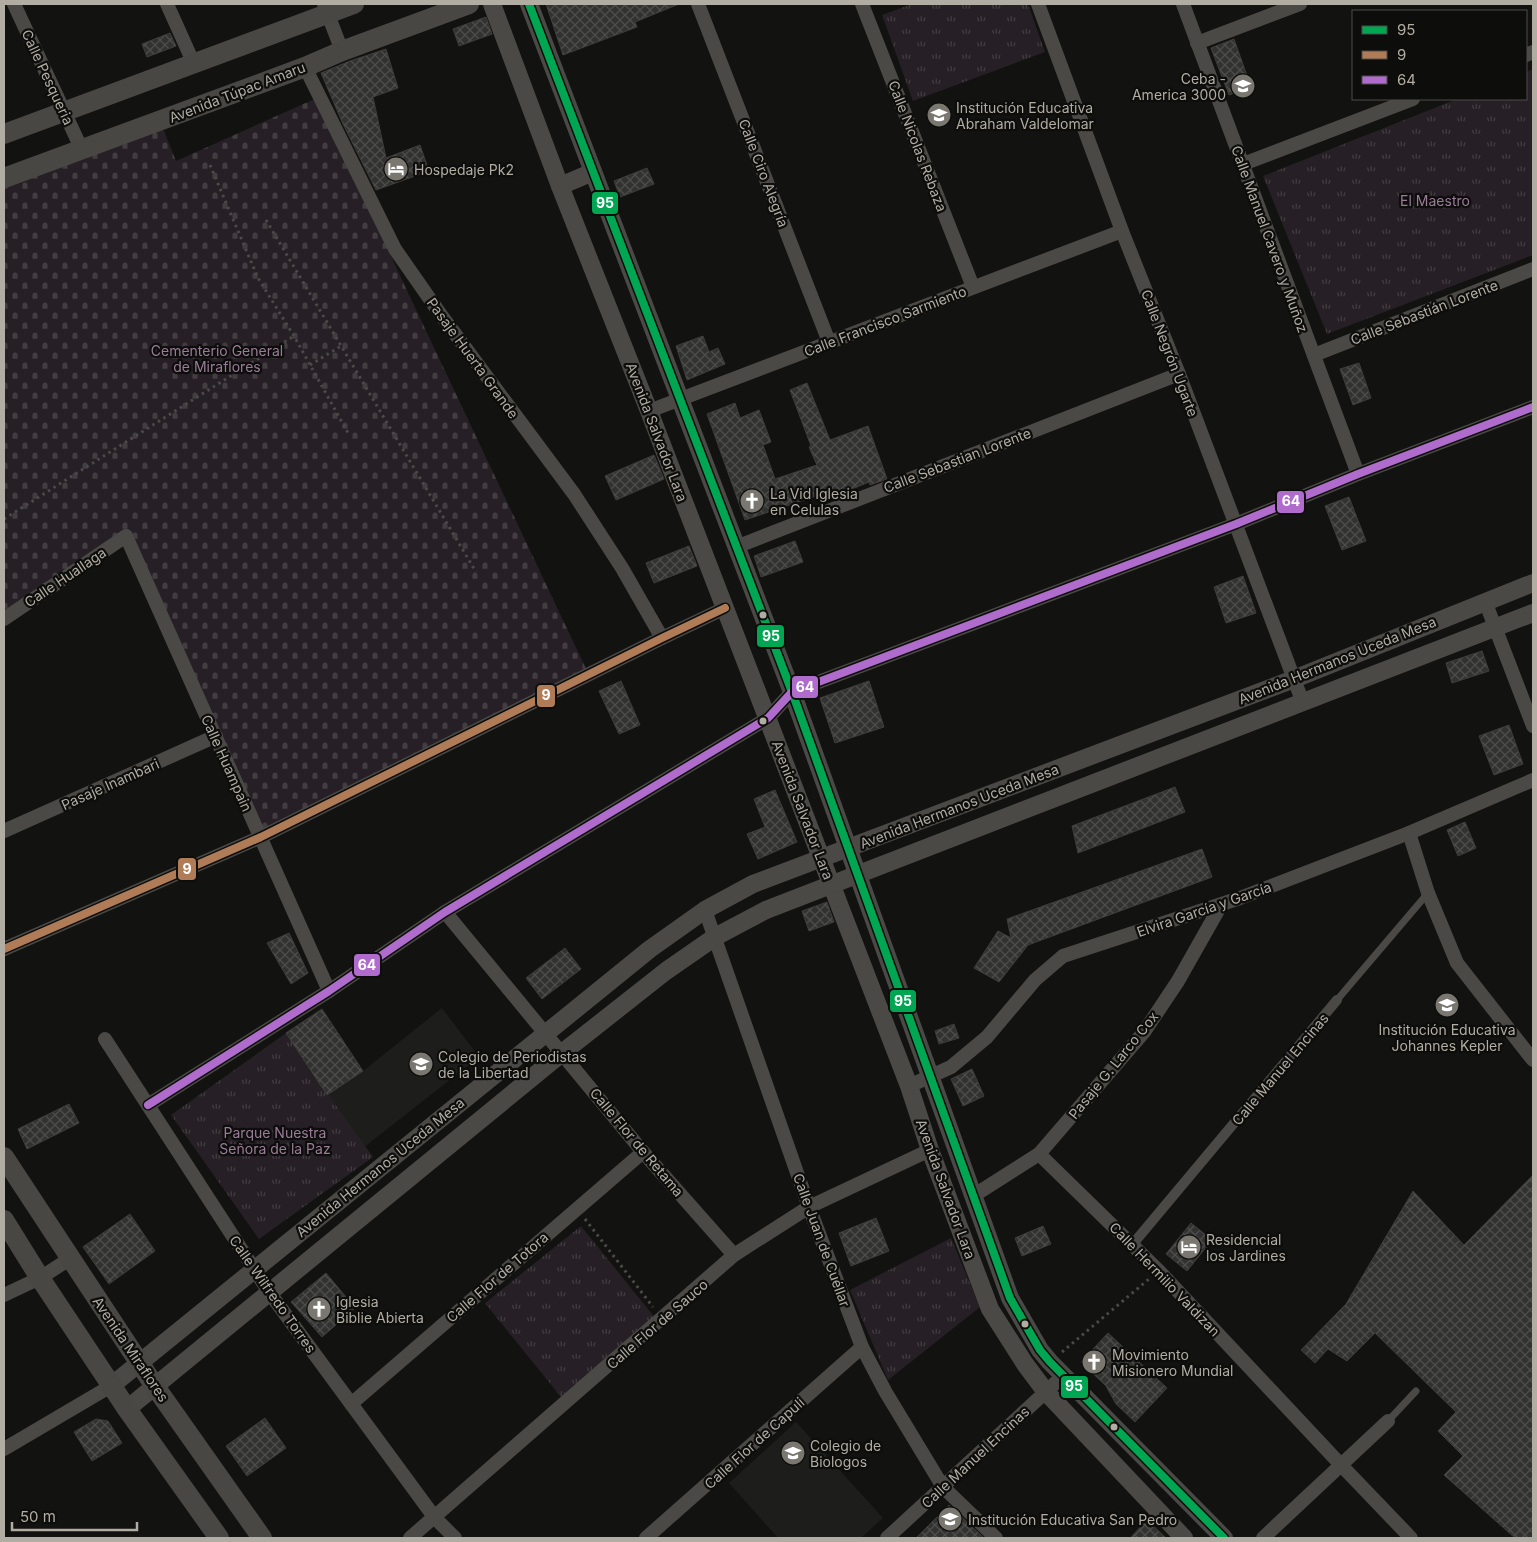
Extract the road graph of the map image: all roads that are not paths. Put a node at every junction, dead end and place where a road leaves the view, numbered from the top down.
1 (14, 4) edge
2 (167, 4) edge
3 (351, 4) edge
4 (469, 4) edge
5 (492, 4) edge
6 (530, 4) edge
7 (698, 4) edge
8 (862, 4) edge
9 (1038, 4) edge
10 (1183, 4) edge
11 (1300, 4) edge
12 (326, 9) edge
13 (1198, 43) junction
14 (342, 51) junction
15 (194, 64) junction
16 (305, 67) junction
17 (1410, 100) edge
18 (64, 112) junction
19 (4, 134) edge
20 (82, 150) junction
21 (1242, 164) junction
22 (593, 172) junction
23 (4, 178) edge
24 (560, 186) junction
25 (1122, 231) junction
26 (1533, 269) edge
27 (973, 287) junction
28 (829, 342) junction
29 (1314, 355) junction
30 (1179, 374) junction
31 (680, 399) junction
32 (1533, 408) edge
33 (649, 411) junction
34 (1358, 474) junction
35 (1236, 524) junction
36 (126, 536) joint
37 (736, 547) junction
38 (1533, 583) edge
39 (1485, 601) junction
40 (725, 608) junction
41 (1533, 613) edge
42 (4, 619) edge
43 (1495, 628) junction
44 (662, 638) junction
45 (1294, 679) junction
46 (792, 692) junction
47 (1303, 703) junction
48 (768, 718) junction
49 (1533, 726) edge
50 (216, 736) junction
51 (1036, 777) junction
52 (1533, 780) edge
53 (1045, 802) junction
54 (4, 831) edge
55 (1409, 833) junction
56 (260, 837) junction
57 (849, 848) junction
58 (821, 860) junction
59 (859, 875) junction
60 (831, 886) junction
61 (1428, 893) junction
62 (1221, 905) junction
63 (705, 910) junction
64 (445, 912) junction
65 (715, 937) junction
66 (4, 949) edge
67 (329, 991) junction
68 (1337, 1000) joint
69 (545, 1033) junction
70 (105, 1039) dead end
71 (562, 1053) junction
72 (1533, 1060) edge
73 (931, 1076) junction
74 (909, 1086) junction
75 (148, 1105) junction
76 (930, 1150) junction
77 (643, 1152) junction
78 (1039, 1154) junction
79 (4, 1157) edge
80 (973, 1196) junction
81 (809, 1207) junction
82 (4, 1220) edge
83 (1132, 1244) junction
84 (734, 1255) junction
85 (71, 1258) junction
86 (254, 1269) junction
87 (40, 1278) junction
88 (269, 1292) junction
89 (4, 1295) edge
90 (862, 1347) junction
91 (140, 1362) junction
92 (1062, 1376) junction
93 (154, 1385) junction
94 (111, 1386) junction
95 (1416, 1391) dead end
96 (1046, 1392) junction
97 (351, 1404) junction
98 (127, 1409) junction
99 (1388, 1421) joint
100 (4, 1449) edge
101 (1341, 1465) junction
102 (943, 1487) junction
103 (435, 1518) junction
104 (219, 1538) edge
105 (260, 1538) edge
106 (410, 1538) edge
107 (455, 1538) edge
108 (646, 1538) edge
109 (887, 1538) edge
110 (996, 1538) edge
111 (1184, 1538) edge
112 (1224, 1538) edge
113 (1263, 1538) edge
114 (1412, 1538) edge

1 - 18 street, Calle Pesqueria
2 - 15 street
3 - 12 main road
4 - 14 main road, Avenida Túpac Amaru
5 - 24 street, Avenida Salvador Lara
6 - 22 street, Avenida Salvador Lara
7 - 28 street, Calle Ciro Alegría
8 - 27 street, Calle Nicolas Rebaza
9 - 25 street, Calle Negrón Ugarte
10 - 13 street, Calle Manuel Cavero y Muñoz
11 - 13 street
12 - 14 street
12 - 15 main road
13 - 21 street, Calle Manuel Cavero y Muñoz
14 - 16 main road, Avenida Túpac Amaru
15 - 18 main road
16 - 20 main road, Avenida Túpac Amaru
16 - 44 street, Pasaje Huerta Grande
17 - 21 street
18 - 19 main road
18 - 20 street, Calle Pesqueria
20 - 23 main road, Avenida Túpac Amaru
21 - 29 street, Calle Manuel Cavero y Muñoz
22 - 24 street
22 - 31 street, Avenida Salvador Lara
24 - 33 street, Avenida Salvador Lara
25 - 27 street, Calle Francisco Sarmiento
25 - 30 street, Calle Negrón Ugarte
26 - 29 street, Calle Sebastián Lorente
27 - 28 street, Calle Francisco Sarmiento
28 - 31 street, Calle Francisco Sarmiento
29 - 34 street, Calle Manuel Cavero y Muñoz
30 - 35 street, Calle Negrón Ugarte
30 - 37 street, Calle Sebastian Lorente
31 - 33 street, Calle Francisco Sarmiento
31 - 37 street, Avenida Salvador Lara
32 - 34 street
33 - 40 street, Avenida Salvador Lara
34 - 35 street
35 - 45 street, Calle Negrón Ugarte
35 - 46 street
36 - 42 street, Calle Huallaga
36 - 50 street, Calle Huampain
37 - 46 street, Avenida Salvador Lara
38 - 39 street, Avenida Hermanos Uceda Mesa
39 - 43 street
39 - 45 street, Avenida Hermanos Uceda Mesa
40 - 44 street
40 - 48 street, Avenida Salvador Lara
41 - 43 street, Avenida Hermanos Uceda Mesa
43 - 47 street, Avenida Hermanos Uceda Mesa
43 - 49 street
44 - 56 street
45 - 47 street, Calle Negrón Ugarte
45 - 51 street, Avenida Hermanos Uceda Mesa
46 - 48 street
46 - 57 street, Avenida Salvador Lara
47 - 53 street, Avenida Hermanos Uceda Mesa
48 - 58 street, Avenida Salvador Lara
48 - 64 street
50 - 54 street, Pasaje Inambari
50 - 56 street, Calle Huampain
51 - 53 street
51 - 57 street, Avenida Hermanos Uceda Mesa
52 - 55 street, Elvira García y García
53 - 59 street, Avenida Hermanos Uceda Mesa
55 - 61 street
55 - 62 street, Elvira García y García
56 - 66 street
56 - 67 street, Calle Huampain
57 - 58 street, Avenida Hermanos Uceda Mesa
57 - 59 street, Avenida Salvador Lara
58 - 60 street, Avenida Salvador Lara
58 - 63 street, Avenida Hermanos Uceda Mesa
59 - 60 street, Avenida Hermanos Uceda Mesa
59 - 73 street, Avenida Salvador Lara
60 - 65 street, Avenida Hermanos Uceda Mesa
60 - 74 street, Avenida Salvador Lara
61 - 68 lane, Calle Manuel Encinas
61 - 72 street
62 - 73 street, Elvira García y García
62 - 78 street, Pasaje G. Larco Cox
63 - 65 street, Calle Juan de Cuéllar
63 - 69 street, Avenida Hermanos Uceda Mesa
64 - 67 street
64 - 69 street, Calle Flor de Retama
65 - 71 street, Avenida Hermanos Uceda Mesa
65 - 81 street, Calle Juan de Cuéllar
67 - 75 street
68 - 83 street, Calle Manuel Encinas
69 - 71 street, Calle Flor de Retama
69 - 86 street, Avenida Hermanos Uceda Mesa
70 - 75 street, Calle Wilfredo Torres
71 - 77 street, Calle Flor de Retama
71 - 88 street, Avenida Hermanos Uceda Mesa
73 - 74 street, Elvira García y García
73 - 80 street, Avenida Salvador Lara
74 - 76 street, Avenida Salvador Lara
75 - 86 street, Calle Wilfredo Torres
76 - 81 street, Calle Flor de Sauco
76 - 96 street, Avenida Salvador Lara
77 - 84 street, Calle Flor de Retama
77 - 97 street, Calle Flor de Totora
78 - 80 street, Pasaje G. Larco Cox
78 - 83 street, Calle Hermilio Valdizan
79 - 85 main road, Avenida Miraflores
80 - 92 street, Avenida Salvador Lara
81 - 84 street, Calle Flor de Sauco
81 - 90 street, Calle Juan de Cuéllar
82 - 87 main road
83 - 101 street, Calle Hermilio Valdizan
84 - 103 street, Calle Flor de Sauco
85 - 87 street
85 - 91 main road, Avenida Miraflores
86 - 88 street, Calle Wilfredo Torres
86 - 91 street, Avenida Hermanos Uceda Mesa
87 - 89 street
87 - 94 main road
88 - 93 street, Avenida Hermanos Uceda Mesa
88 - 97 street, Calle Wilfredo Torres
90 - 102 street, Calle Juan de Cuéllar
90 - 108 street, Calle Flor de Capuli
91 - 93 main road, Avenida Miraflores
91 - 94 street, Avenida Hermanos Uceda Mesa
92 - 96 street, Calle Manuel Encinas
92 - 112 street, Avenida Salvador Lara
93 - 98 street, Avenida Hermanos Uceda Mesa
93 - 105 main road, Avenida Miraflores
94 - 98 main road
94 - 100 street
95 - 99 lane
96 - 102 street, Calle Manuel Encinas
96 - 111 street, Avenida Salvador Lara
97 - 103 street, Calle Wilfredo Torres
98 - 104 main road
99 - 101 street
101 - 113 street
101 - 114 street, Calle Hermilio Valdizan
102 - 109 street, Calle Manuel Encinas
102 - 110 street, Calle Juan de Cuéllar
103 - 106 street, Calle Flor de Sauco
103 - 107 street, Calle Wilfredo Torres

